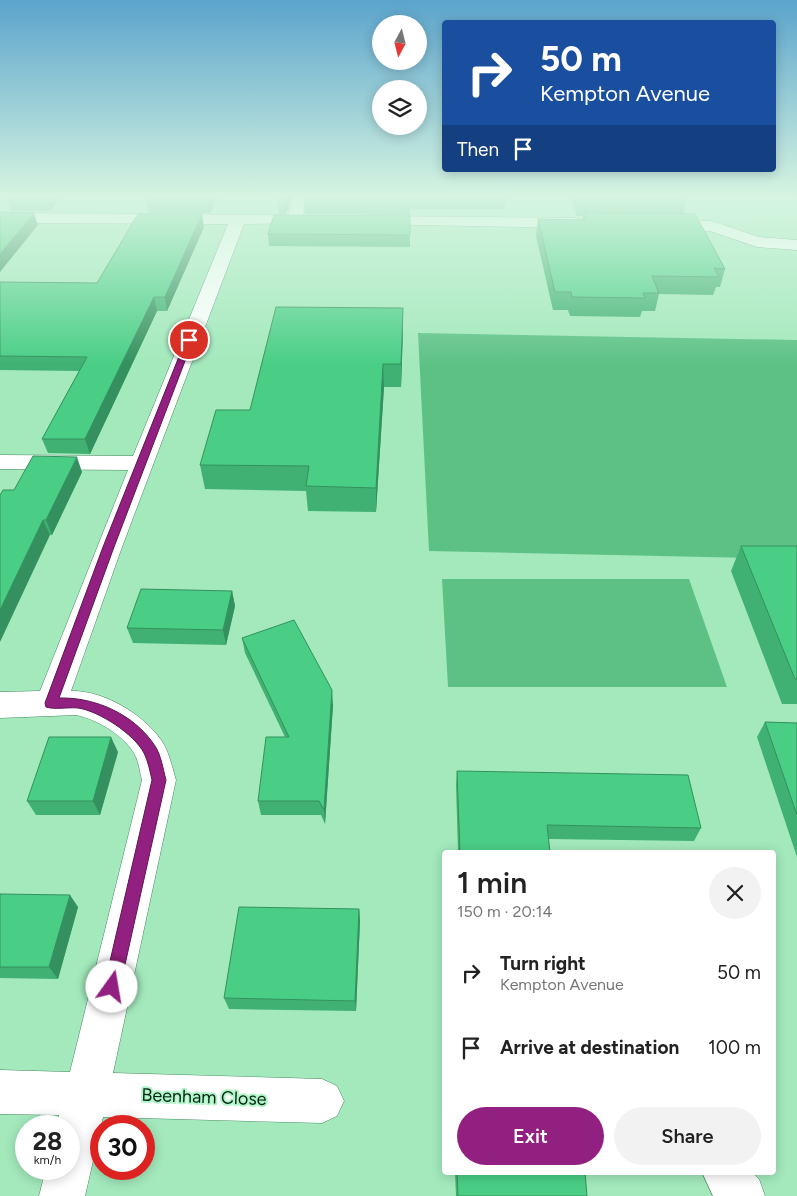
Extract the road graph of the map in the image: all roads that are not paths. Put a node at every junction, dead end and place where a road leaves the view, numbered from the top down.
1 (225, 252) edge
2 (0, 462) edge
3 (142, 463) junction
4 (51, 703) junction
5 (0, 705) edge
6 (0, 1092) edge
7 (87, 1094) junction
8 (322, 1101) dead end
9 (727, 1175) edge
10 (62, 1196) edge
11 (742, 1196) edge

1 - 3 street
2 - 3 street
3 - 4 street
4 - 5 street
4 - 7 street
6 - 7 street, Beenham Close
7 - 8 street, Beenham Close
7 - 10 street
9 - 11 street

